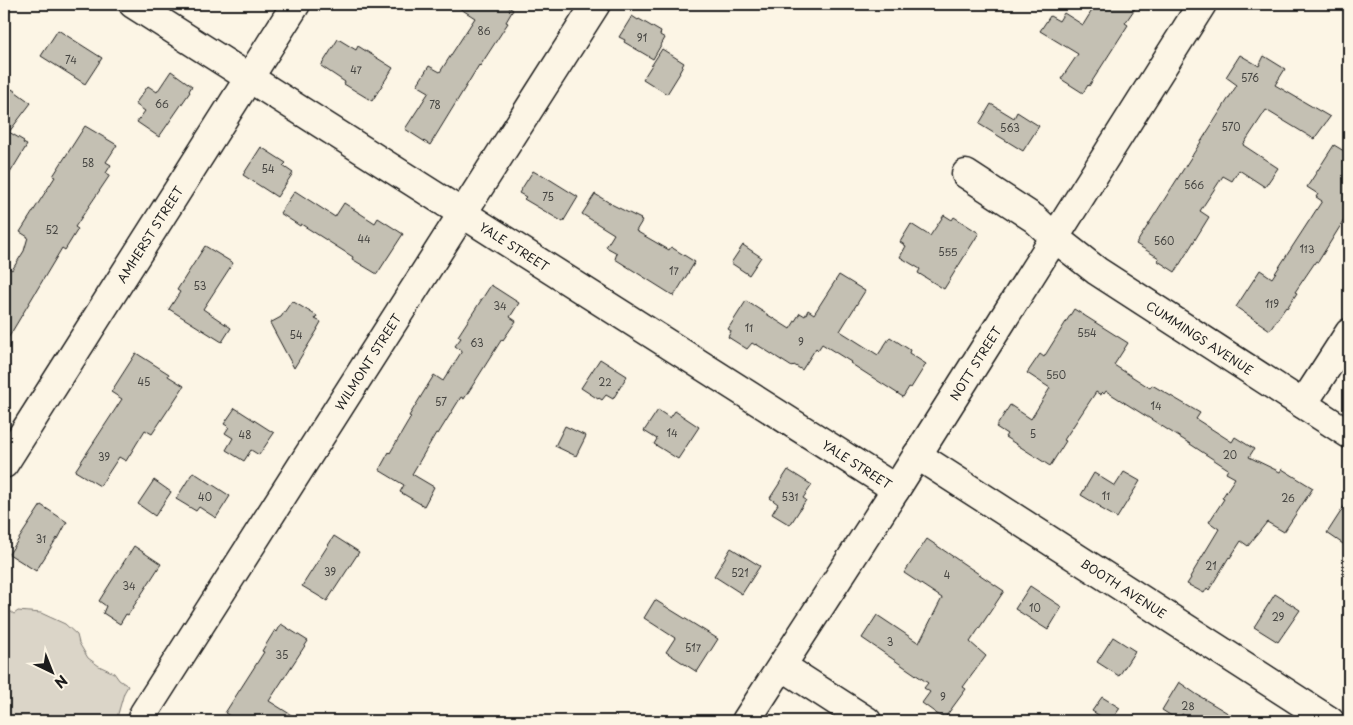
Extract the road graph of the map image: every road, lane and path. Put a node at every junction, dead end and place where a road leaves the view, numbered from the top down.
1 (133, 4) edge
2 (296, 4) edge
3 (596, 4) edge
4 (1202, 4) edge
5 (249, 78) junction
6 (966, 174) dead end
7 (462, 213) junction
8 (1055, 238) junction
9 (1349, 333) edge
10 (1303, 404) junction
11 (1349, 434) edge
12 (917, 455) junction
13 (4, 464) edge
14 (896, 489) junction
15 (782, 666) junction
16 (141, 721) edge
17 (746, 721) edge
18 (867, 721) edge
19 (1330, 721) edge

1 - 5 street, YALE STREET
2 - 5 street, AMHERST STREET
3 - 7 street, WILMONT STREET
4 - 8 street, NOTT STREET
5 - 7 street, YALE STREET
5 - 13 street, AMHERST STREET
6 - 8 street, CUMMINGS AVENUE
7 - 14 street, YALE STREET
7 - 16 street, WILMONT STREET
8 - 10 street, CUMMINGS AVENUE
8 - 12 street, NOTT STREET
9 - 10 street
10 - 11 street, CUMMINGS AVENUE
12 - 14 street, NOTT STREET
12 - 19 street, BOOTH AVENUE
14 - 15 street, NOTT STREET
15 - 17 street, NOTT STREET
15 - 18 street

